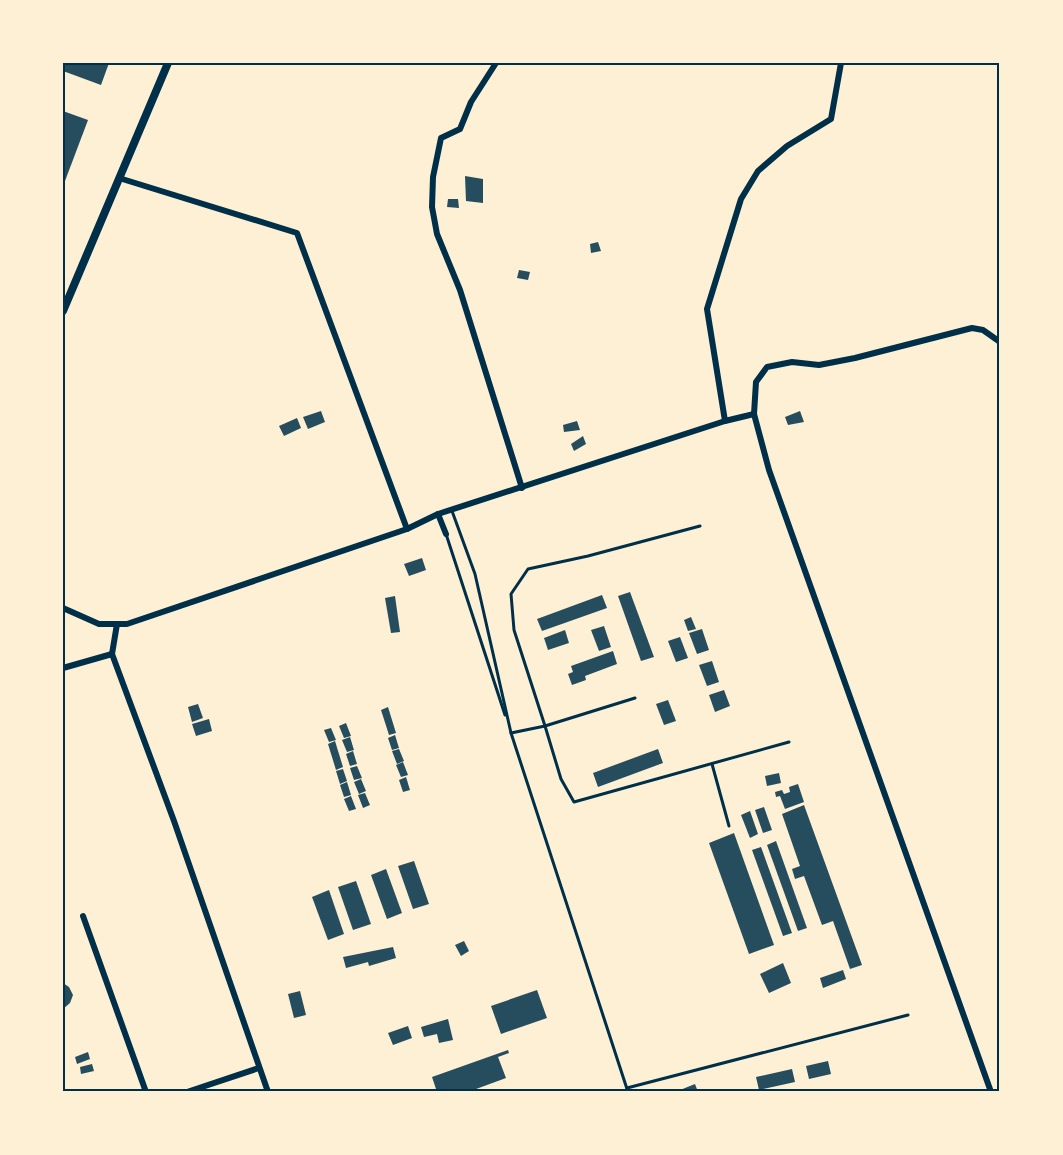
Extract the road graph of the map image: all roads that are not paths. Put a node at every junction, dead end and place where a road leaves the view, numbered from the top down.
1 (168, 63) edge
2 (496, 63) edge
3 (841, 63) edge
4 (119, 178) junction
5 (63, 311) edge
6 (1000, 342) edge
7 (754, 414) junction
8 (725, 420) junction
9 (522, 488) junction
10 (452, 510) junction
11 (438, 514) junction
12 (700, 526) dead end
13 (407, 529) junction
14 (446, 534) joint
15 (63, 608) edge
16 (117, 624) junction
17 (112, 654) junction
18 (63, 668) edge
19 (634, 698) dead end
20 (545, 726) junction
21 (511, 733) junction
22 (789, 742) dead end
23 (712, 764) junction
24 (729, 826) dead end
25 (83, 916) dead end
26 (908, 1015) dead end
27 (260, 1068) junction
28 (628, 1090) edge
29 (146, 1092) edge
30 (186, 1092) edge
31 (268, 1092) edge
32 (991, 1092) edge

1 - 4 street
2 - 9 street
3 - 8 street
4 - 5 street
4 - 13 street
6 - 7 street
7 - 8 street
7 - 32 street
8 - 9 street
9 - 10 street
10 - 11 street
10 - 21 lane
11 - 13 street
11 - 14 street
12 - 20 lane
13 - 16 street
14 - 21 lane
15 - 16 street
16 - 17 street
17 - 18 street
17 - 27 street
19 - 20 lane
20 - 21 lane
20 - 23 lane
21 - 28 lane
22 - 23 lane
23 - 24 lane
25 - 29 street
26 - 28 lane
27 - 30 street
27 - 31 street

